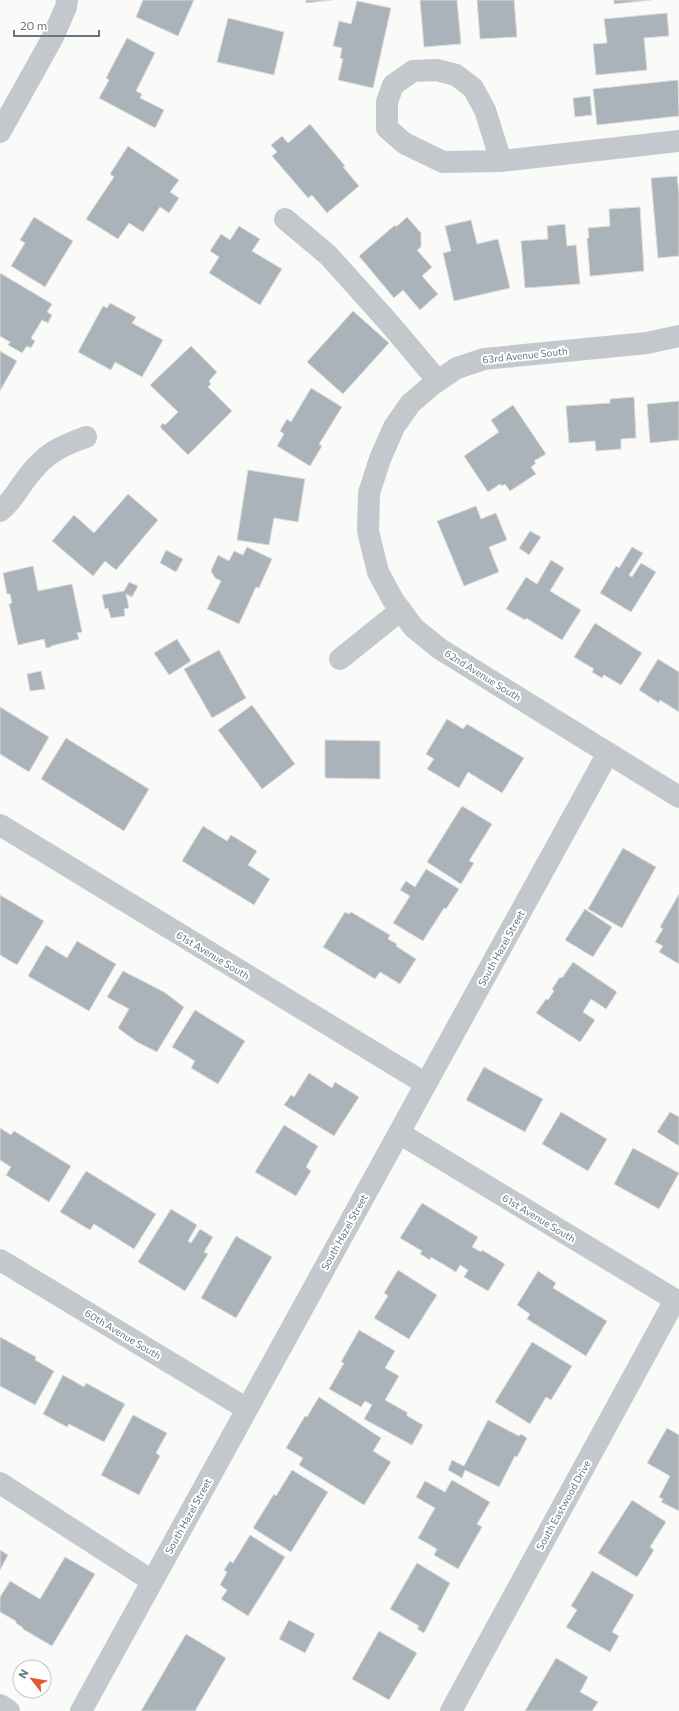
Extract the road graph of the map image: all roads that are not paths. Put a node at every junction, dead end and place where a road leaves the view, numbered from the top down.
1 (67, 0) edge
2 (0, 132) edge
3 (679, 141) edge
4 (501, 161) junction
5 (286, 219) dead end
6 (679, 336) edge
7 (438, 380) junction
8 (86, 437) dead end
9 (369, 493) joint
10 (0, 511) edge
11 (401, 610) junction
12 (340, 659) dead end
13 (608, 753) junction
14 (679, 797) edge
15 (0, 825) edge
16 (426, 1084) junction
17 (399, 1133) junction
18 (0, 1260) edge
19 (677, 1301) edge
20 (247, 1409) junction
21 (0, 1483) edge
22 (152, 1581) junction
23 (0, 1705) edge
24 (9, 1711) edge
25 (81, 1711) edge
26 (451, 1711) edge

1 - 2 street
3 - 4 street
4 - 4 street
5 - 7 street
6 - 7 street, 63rd Avenue South
7 - 9 street, 63rd Avenue South
8 - 10 street
9 - 11 street, 62nd Avenue South
11 - 12 street
11 - 13 street, 62nd Avenue South
13 - 14 street, 62nd Avenue South
13 - 16 street, South Hazel Street
15 - 16 street, 61st Avenue South
16 - 17 street, South Hazel Street
17 - 19 street, 61st Avenue South
17 - 20 street, South Hazel Street
18 - 20 street, 60th Avenue South
19 - 26 street, South Eastwood Drive
20 - 22 street, South Hazel Street
21 - 22 street
22 - 25 street, South Hazel Street
23 - 24 street

